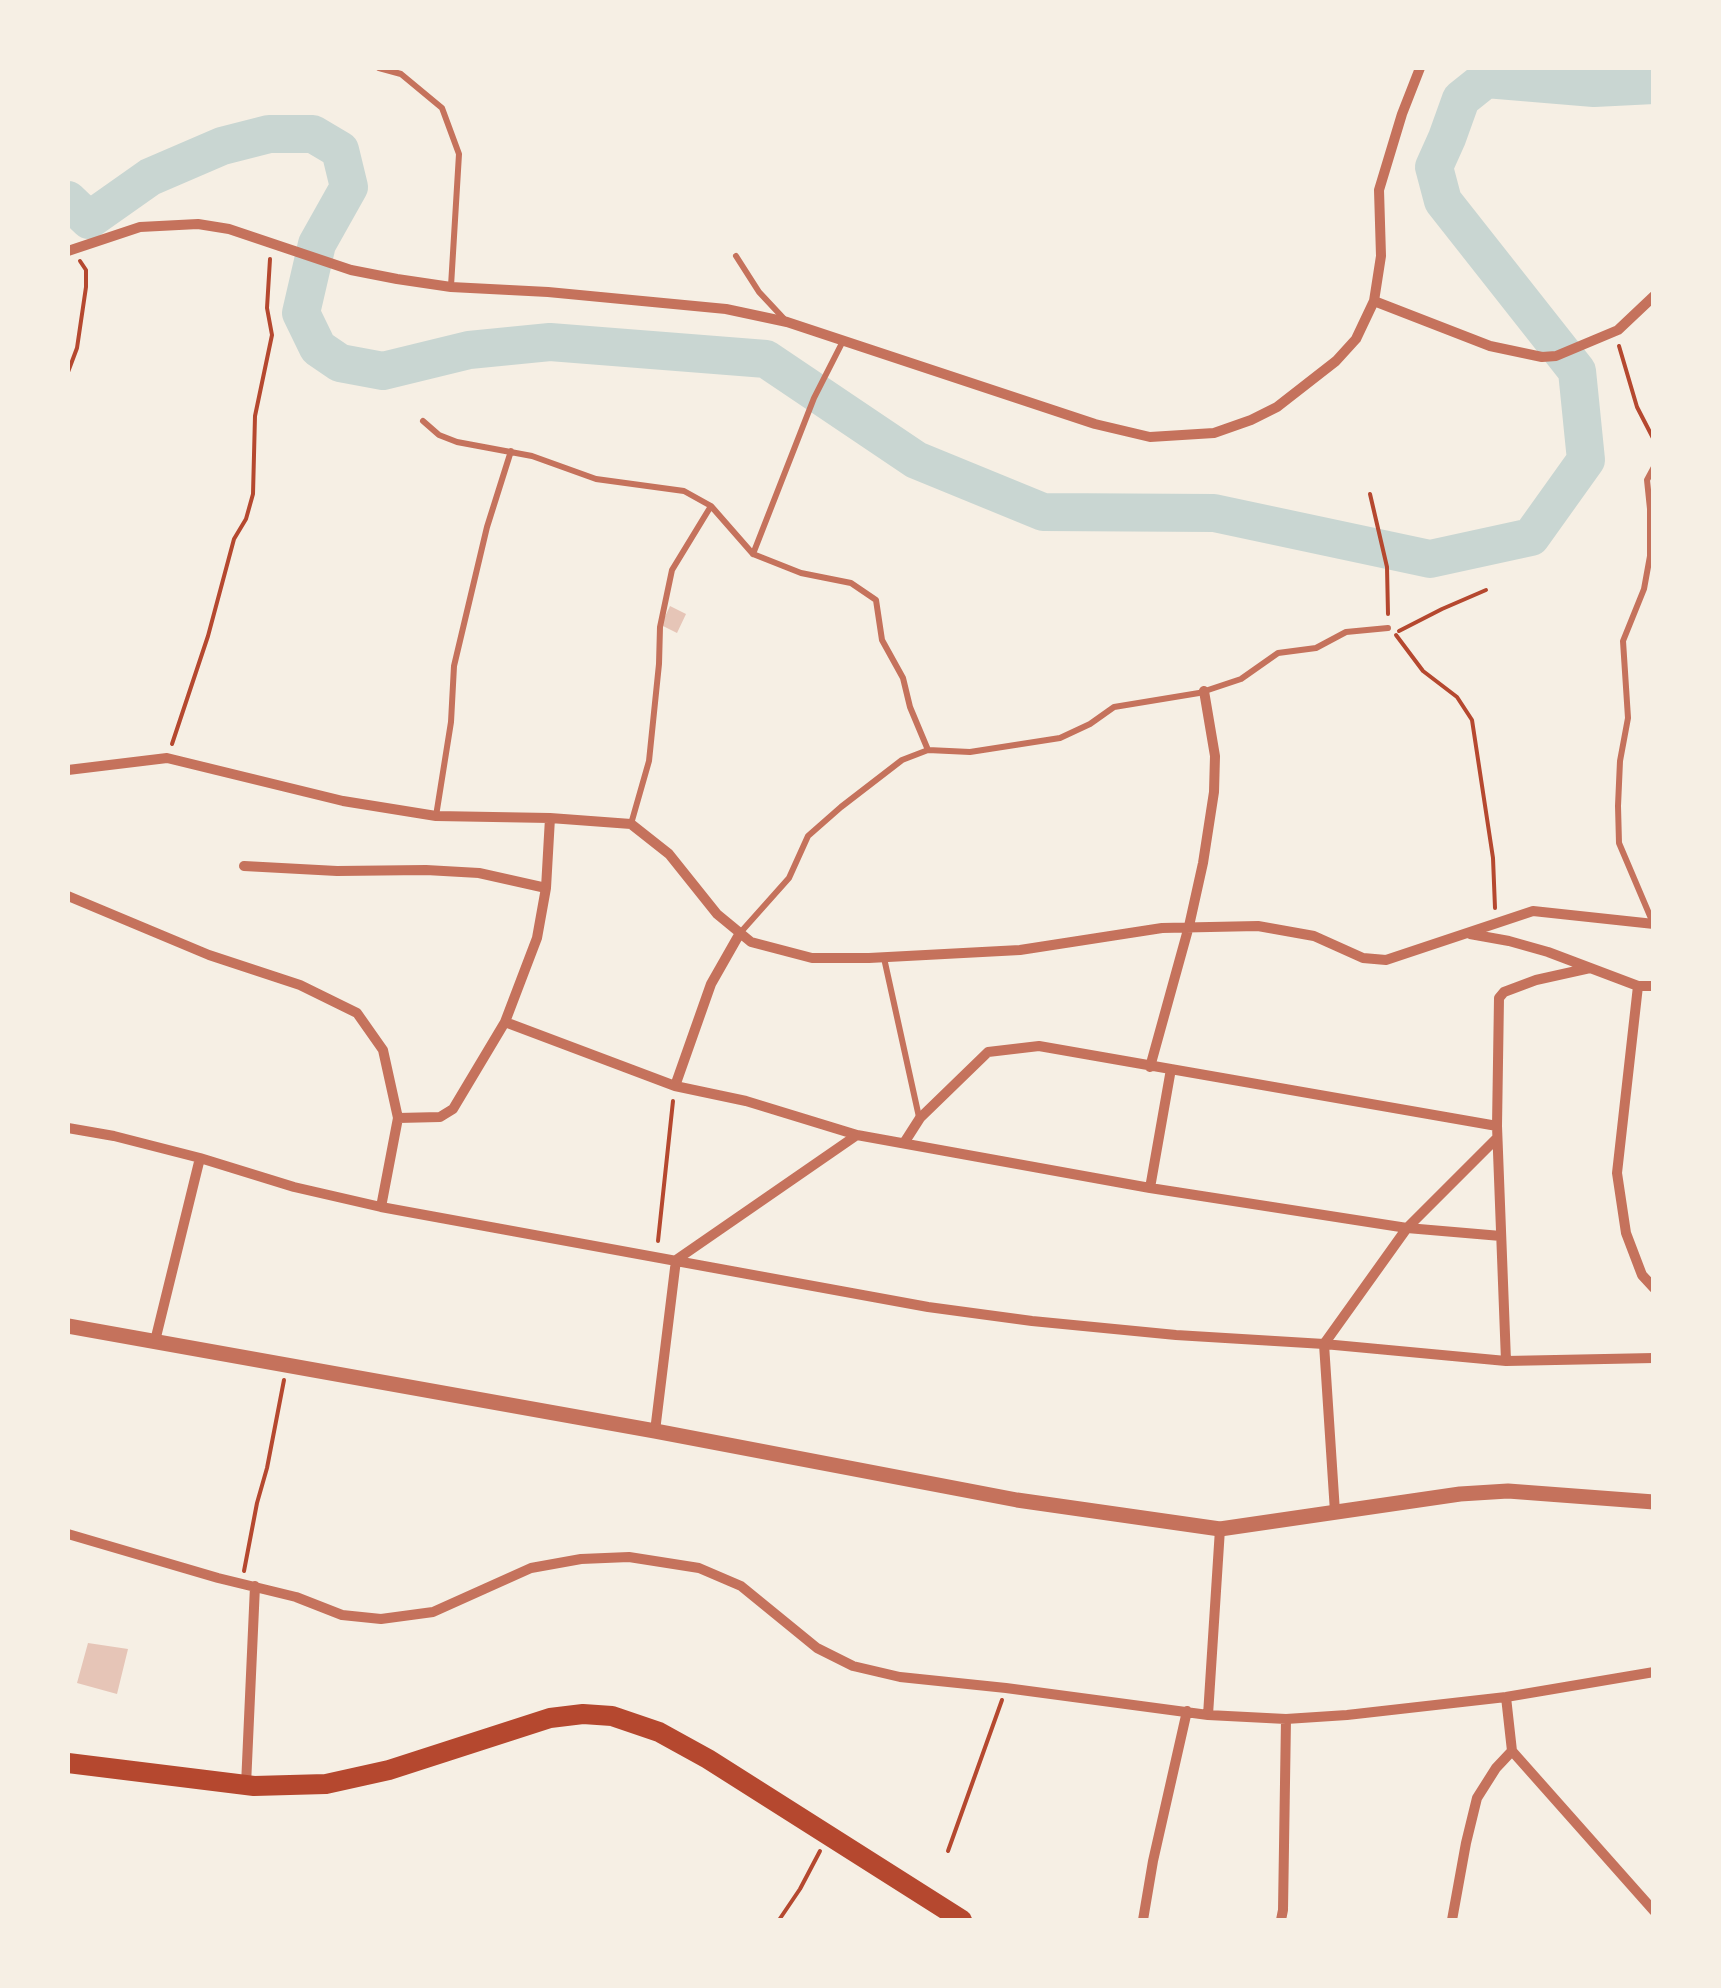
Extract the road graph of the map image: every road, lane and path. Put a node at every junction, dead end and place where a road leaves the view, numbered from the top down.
1 (380, 68) edge
2 (1420, 68) edge
3 (272, 243) junction
4 (70, 250) edge
5 (736, 256) dead end
6 (451, 288) junction
7 (1654, 296) edge
8 (1374, 301) junction
9 (788, 322) junction
10 (1618, 330) junction
11 (841, 345) junction
12 (68, 372) edge
13 (423, 421) dead end
14 (1654, 440) edge
15 (511, 451) junction
16 (1654, 468) edge
17 (1370, 494) dead end
18 (712, 506) junction
19 (753, 554) junction
20 (1486, 590) dead end
21 (1391, 630) junction
22 (1204, 691) junction
23 (928, 750) junction
24 (167, 758) junction
25 (68, 770) edge
26 (436, 816) junction
27 (550, 818) junction
28 (631, 824) junction
29 (244, 866) dead end
30 (546, 888) junction
31 (68, 896) edge
32 (1496, 923) junction
33 (1654, 924) edge
34 (1189, 926) junction
35 (740, 933) junction
36 (1464, 933) junction
37 (884, 957) junction
38 (1590, 968) junction
39 (1638, 986) junction
40 (1654, 986) edge
41 (504, 1022) junction
42 (1150, 1066) junction
43 (1171, 1069) junction
44 (674, 1086) junction
45 (398, 1118) junction
46 (920, 1118) junction
47 (68, 1128) edge
48 (1497, 1132) junction
49 (857, 1135) junction
50 (904, 1143) junction
51 (200, 1158) junction
52 (1150, 1188) junction
53 (381, 1207) junction
54 (1406, 1228) junction
55 (1501, 1236) junction
56 (657, 1256) junction
57 (676, 1260) junction
58 (1654, 1288) edge
59 (68, 1326) edge
60 (155, 1341) junction
61 (1324, 1344) junction
62 (1654, 1358) edge
63 (1506, 1361) junction
64 (286, 1366) junction
65 (654, 1431) junction
66 (1654, 1502) edge
67 (1336, 1512) junction
68 (1220, 1530) junction
69 (68, 1534) edge
70 (242, 1582) junction
71 (255, 1586) junction
72 (1654, 1672) edge
73 (1006, 1688) junction
74 (1506, 1698) junction
75 (1187, 1711) junction
76 (1208, 1715) junction
77 (1286, 1719) junction
78 (1512, 1751) junction
79 (68, 1763) edge
80 (246, 1785) junction
81 (828, 1835) junction
82 (948, 1851) dead end
83 (1654, 1912) edge
84 (779, 1920) edge
85 (962, 1920) edge
86 (1143, 1920) edge
87 (1281, 1920) edge
88 (1452, 1920) edge

1 - 6 lane
2 - 8 street
3 - 4 street
3 - 6 street
3 - 24 path
4 - 12 path
5 - 9 lane
6 - 9 street
7 - 10 street
8 - 10 street
8 - 11 street
9 - 11 street
10 - 14 path
11 - 19 lane
13 - 15 lane
15 - 18 lane
15 - 26 lane
16 - 33 lane
17 - 21 path
18 - 19 lane
18 - 28 lane
19 - 23 lane
20 - 21 path
21 - 22 lane
21 - 32 path
22 - 23 lane
22 - 34 street
23 - 35 lane
24 - 25 street
24 - 26 street
26 - 27 street
27 - 28 street
27 - 30 street
28 - 35 street
29 - 30 street
30 - 41 street
31 - 45 street
32 - 33 street
32 - 36 street
34 - 36 street
34 - 37 street
34 - 42 street
35 - 37 street
35 - 44 street
36 - 38 street
37 - 46 lane
38 - 39 street
38 - 48 street
39 - 40 street
39 - 58 street
41 - 44 street
41 - 45 street
42 - 43 street
42 - 46 street
43 - 48 street
43 - 52 street
44 - 49 street
44 - 56 path
45 - 53 street
46 - 50 street
47 - 51 street
48 - 54 street
48 - 55 street
49 - 50 street
49 - 57 street
50 - 52 street
51 - 53 street
51 - 60 street
52 - 54 street
53 - 56 street
54 - 55 street
54 - 61 street
55 - 63 street
56 - 57 street
57 - 61 street
57 - 65 street
59 - 60 street
60 - 64 street
61 - 63 street
61 - 67 street
62 - 63 street
64 - 65 street
64 - 70 path
65 - 68 street
66 - 67 street
67 - 68 street
68 - 76 street
69 - 70 street
70 - 71 street
71 - 73 street
71 - 80 street
72 - 74 street
73 - 75 street
73 - 82 path
74 - 77 street
74 - 78 street
75 - 76 street
75 - 86 street
76 - 77 street
77 - 87 street
78 - 83 street
78 - 88 street
79 - 80 main road
80 - 81 main road
81 - 84 path
81 - 85 main road

